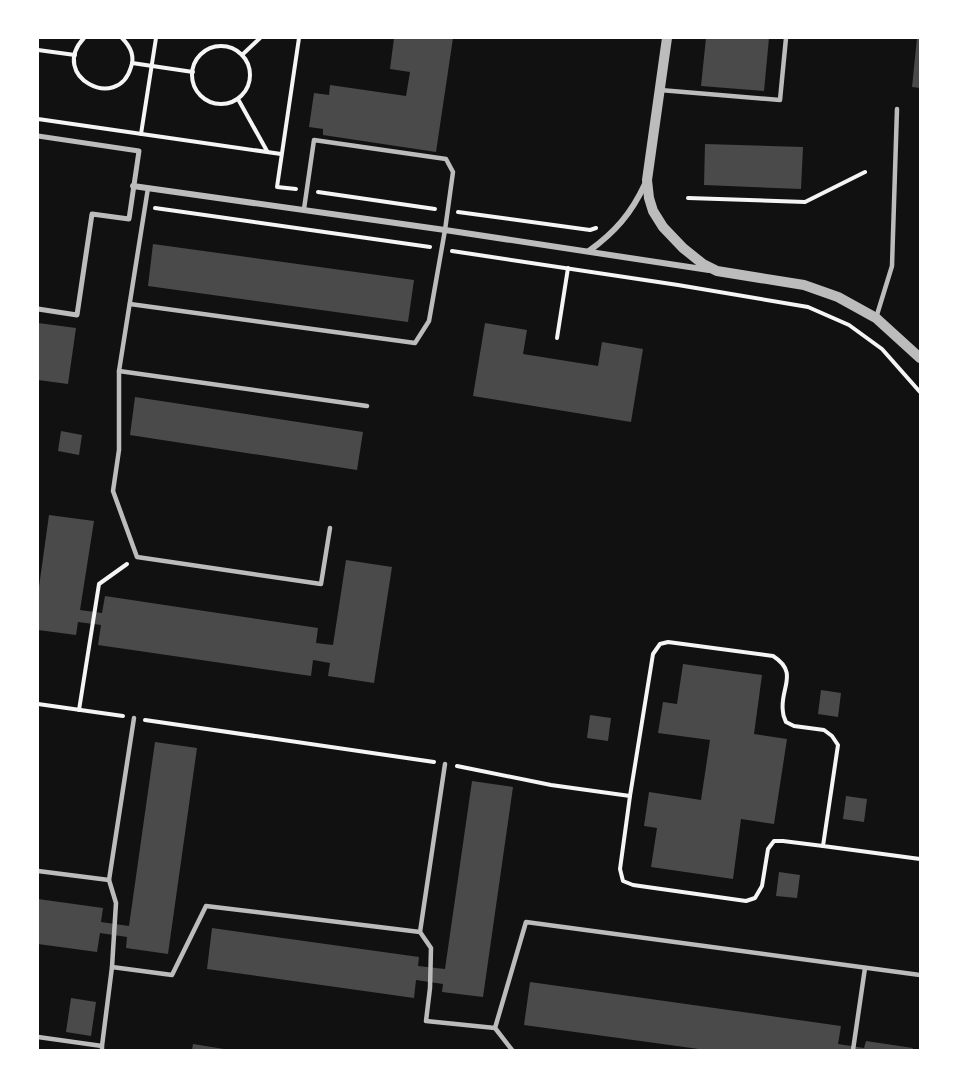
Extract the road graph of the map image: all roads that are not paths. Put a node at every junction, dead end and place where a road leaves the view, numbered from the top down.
1 (667, 38) edge
2 (786, 38) edge
3 (660, 90) junction
4 (897, 109) dead end
5 (38, 136) edge
6 (647, 180) junction
7 (134, 186) junction
8 (148, 188) junction
9 (304, 209) junction
10 (445, 230) junction
11 (589, 251) junction
12 (717, 271) junction
13 (130, 304) junction
14 (38, 309) edge
15 (876, 318) junction
16 (921, 358) edge
17 (119, 371) junction
18 (368, 406) dead end
19 (330, 528) dead end
20 (134, 718) road end
21 (445, 764) road end
22 (38, 871) edge
23 (109, 880) junction
24 (420, 932) junction
25 (112, 967) junction
26 (865, 968) junction
27 (921, 975) edge
28 (495, 1028) junction
29 (38, 1037) edge
30 (102, 1048) edge
31 (512, 1050) edge
32 (853, 1050) edge

1 - 3 street
2 - 3 lane
3 - 6 street
4 - 15 lane
5 - 7 street
6 - 11 street
6 - 12 street
7 - 8 street
7 - 14 street
8 - 9 street
8 - 13 lane
9 - 10 street
9 - 10 lane
10 - 11 street
10 - 13 lane
11 - 12 street
12 - 15 street
13 - 17 lane
15 - 16 street
17 - 18 lane
17 - 19 lane
20 - 23 lane
21 - 24 lane
22 - 23 lane
23 - 25 lane
24 - 25 lane
24 - 28 lane
25 - 30 lane
26 - 27 lane
26 - 28 lane
26 - 32 lane
28 - 31 lane
29 - 30 lane

